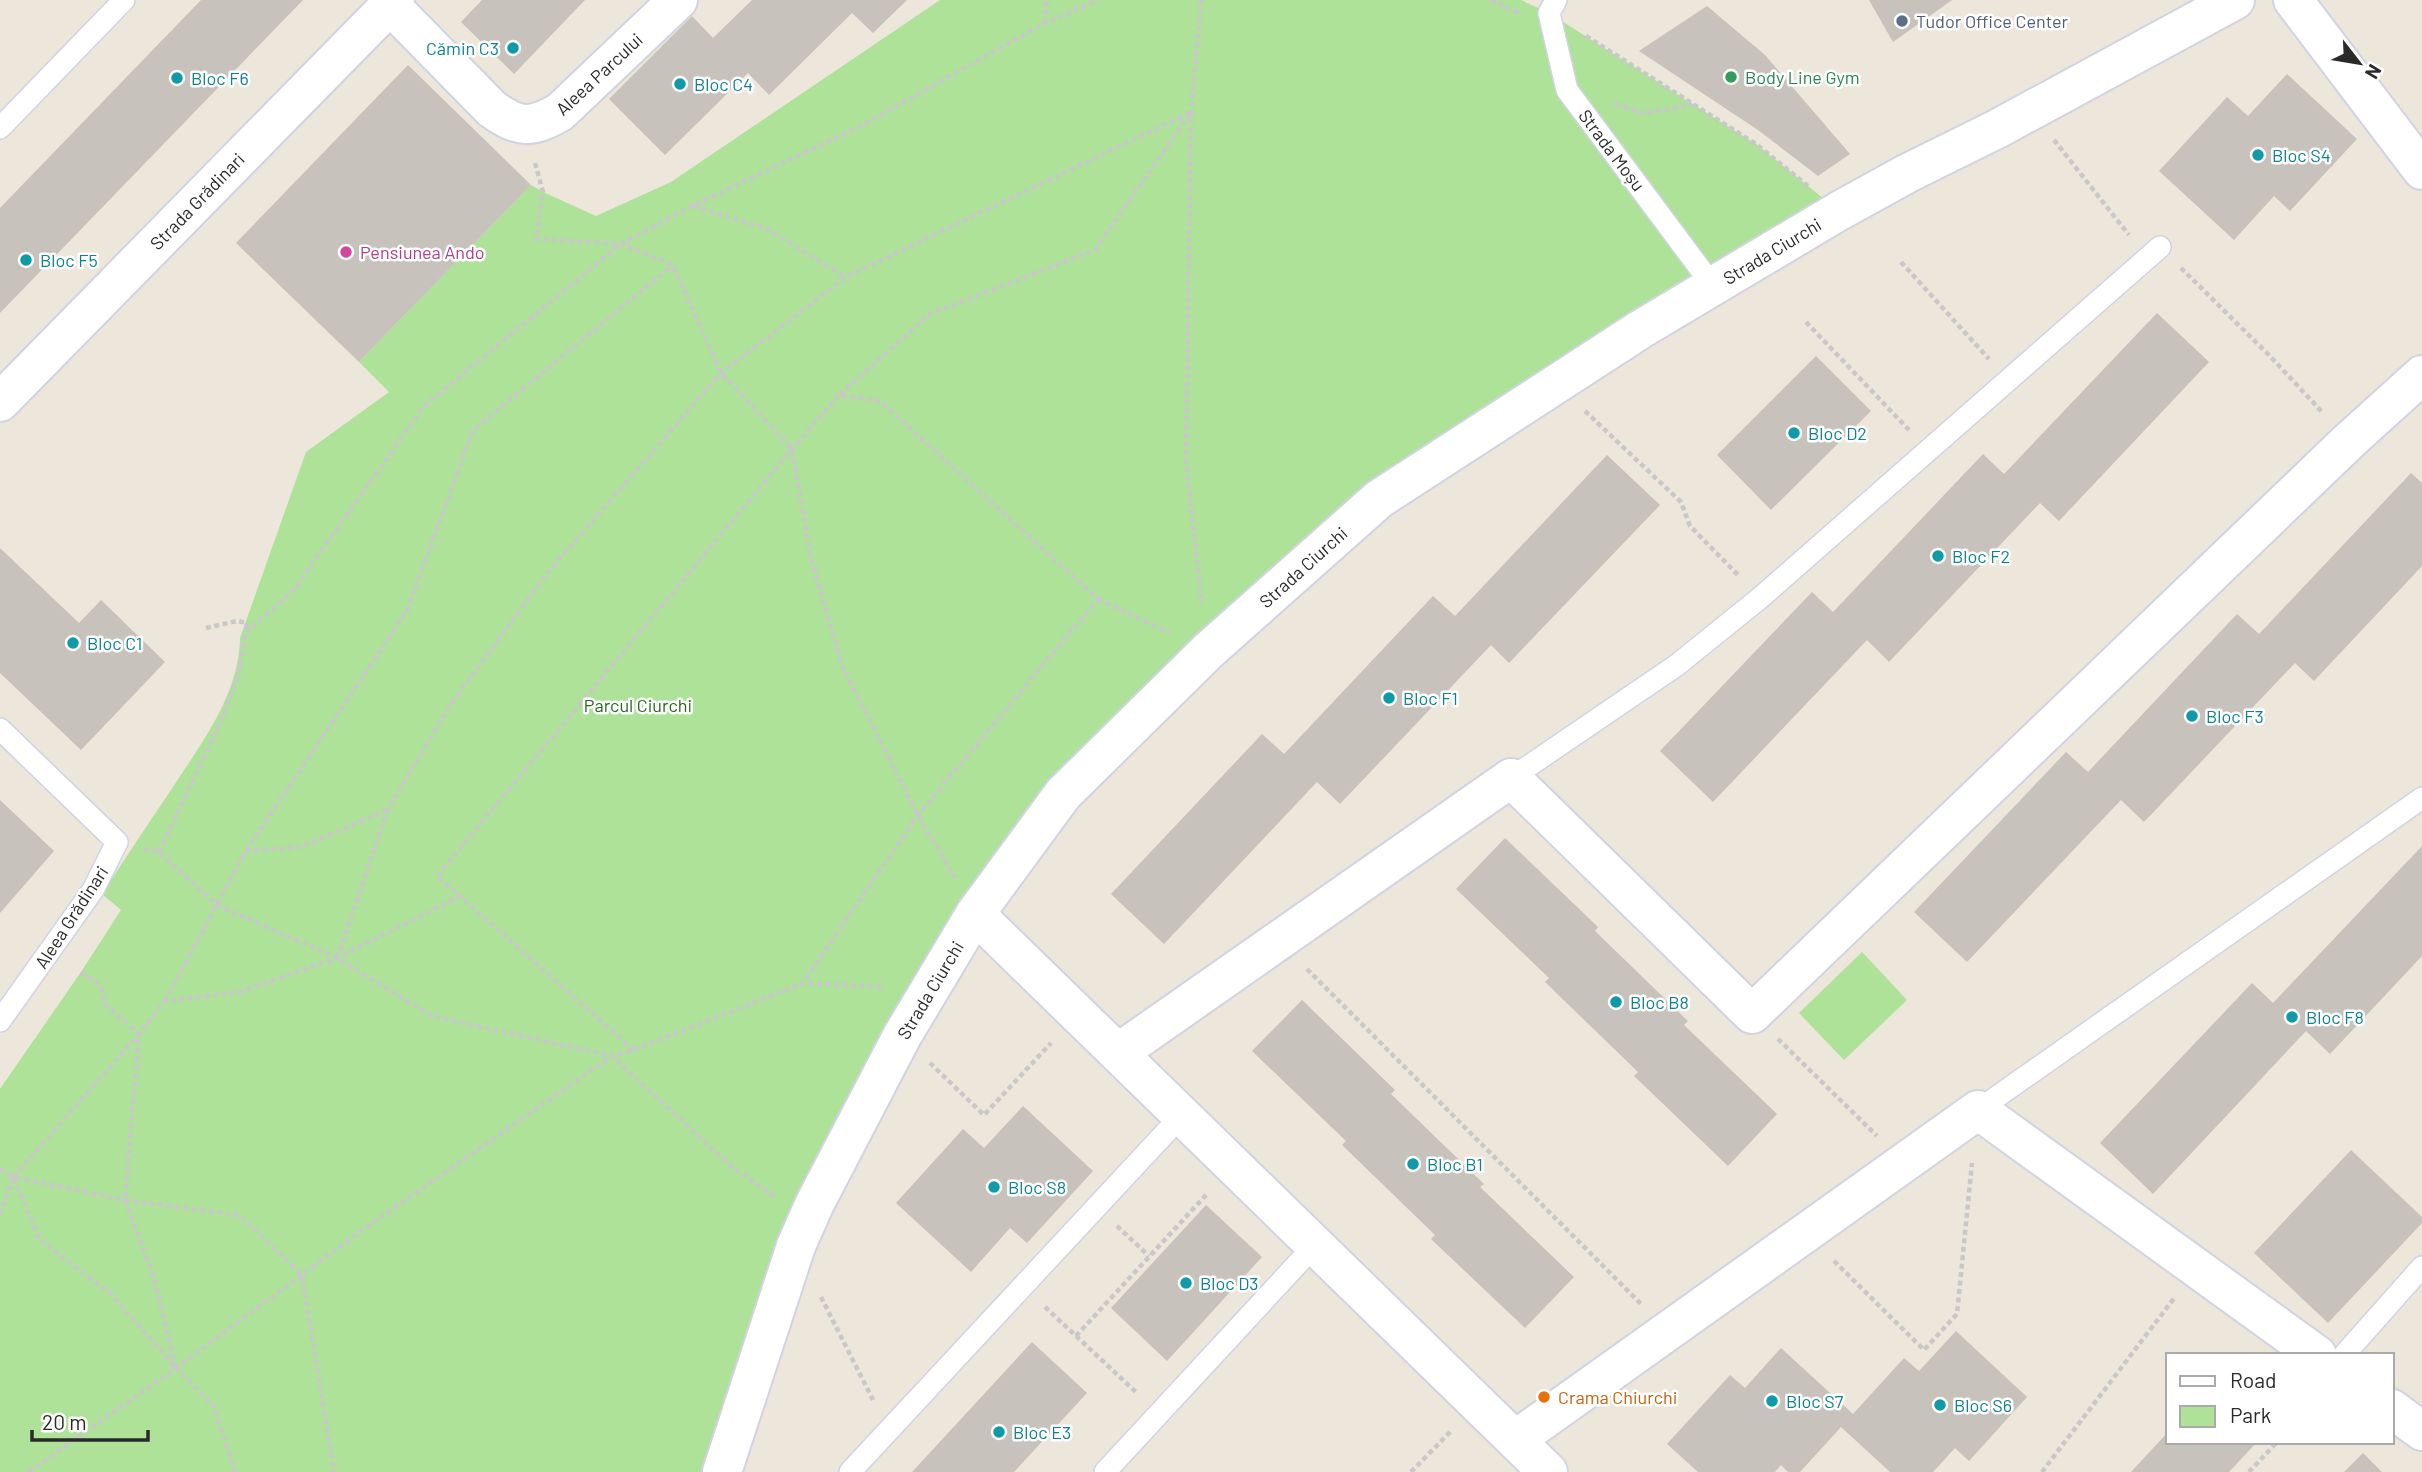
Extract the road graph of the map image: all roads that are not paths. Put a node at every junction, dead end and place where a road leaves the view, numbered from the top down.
1 (124, 0) edge
2 (678, 0) edge
3 (1556, 0) edge
4 (2292, 0) edge
5 (2231, 1) edge
6 (392, 3) edge
7 (0, 128) edge
8 (2422, 170) edge
9 (2154, 252) road end
10 (1713, 286) junction
11 (2422, 375) edge
12 (0, 402) edge
13 (0, 729) edge
14 (1511, 778) junction
15 (2422, 798) edge
16 (975, 914) junction
17 (0, 1021) edge
18 (1118, 1053) junction
19 (1978, 1110) junction
20 (1182, 1115) junction
21 (1315, 1245) junction
22 (2422, 1267) edge
23 (2314, 1353) edge
24 (2345, 1353) edge
25 (2394, 1410) edge
26 (2422, 1431) edge
27 (1516, 1440) junction
28 (722, 1472) edge
29 (850, 1472) edge
30 (1105, 1472) edge
31 (1548, 1472) edge

1 - 7 lane
2 - 6 street, Aleea Parcului
3 - 10 lane, Strada Moșu
4 - 8 street
5 - 10 street, Strada Ciurchi
6 - 12 street, Strada Grădinari
9 - 14 lane
10 - 16 street, Strada Ciurchi
11 - 14 street
13 - 17 lane, Aleea Grădinari
14 - 18 street
15 - 19 lane
16 - 18 street
16 - 28 street, Strada Ciurchi
18 - 20 street
19 - 23 street
19 - 27 street
20 - 21 street
20 - 29 lane
21 - 27 street
21 - 30 lane
22 - 24 lane
25 - 26 street
27 - 31 street

